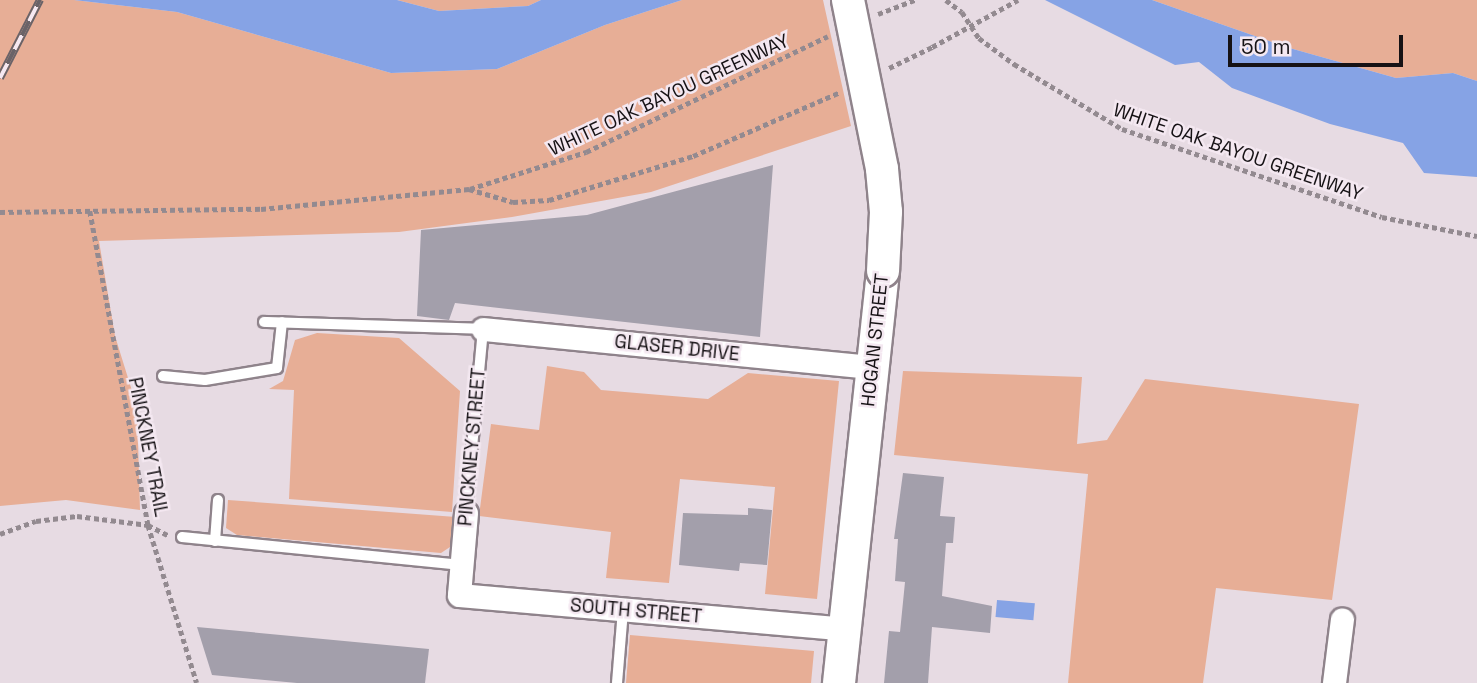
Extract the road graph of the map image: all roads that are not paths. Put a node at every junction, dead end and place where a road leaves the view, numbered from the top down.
1 (856, 10) edge
2 (264, 322) dead end
3 (282, 323) junction
4 (483, 329) junction
5 (872, 366) junction
6 (163, 376) dead end
7 (218, 499) dead end
8 (466, 513) joint
9 (182, 537) road end
10 (215, 541) junction
11 (462, 565) junction
12 (623, 610) junction
13 (1342, 619) dead end
14 (844, 629) junction
15 (617, 683) edge
16 (839, 683) edge
17 (1334, 683) edge

1 - 5 main road, HOGAN STREET, bridge
2 - 3 lane
3 - 4 lane
3 - 6 lane
4 - 5 street, GLASER DRIVE
4 - 8 lane, PINCKNEY STREET
5 - 14 main road, HOGAN STREET
7 - 10 lane
8 - 11 street, PINCKNEY STREET
9 - 10 lane
10 - 11 lane
11 - 12 street, SOUTH STREET
12 - 14 street, SOUTH STREET
12 - 15 lane
13 - 17 street
14 - 16 main road, HOGAN STREET

